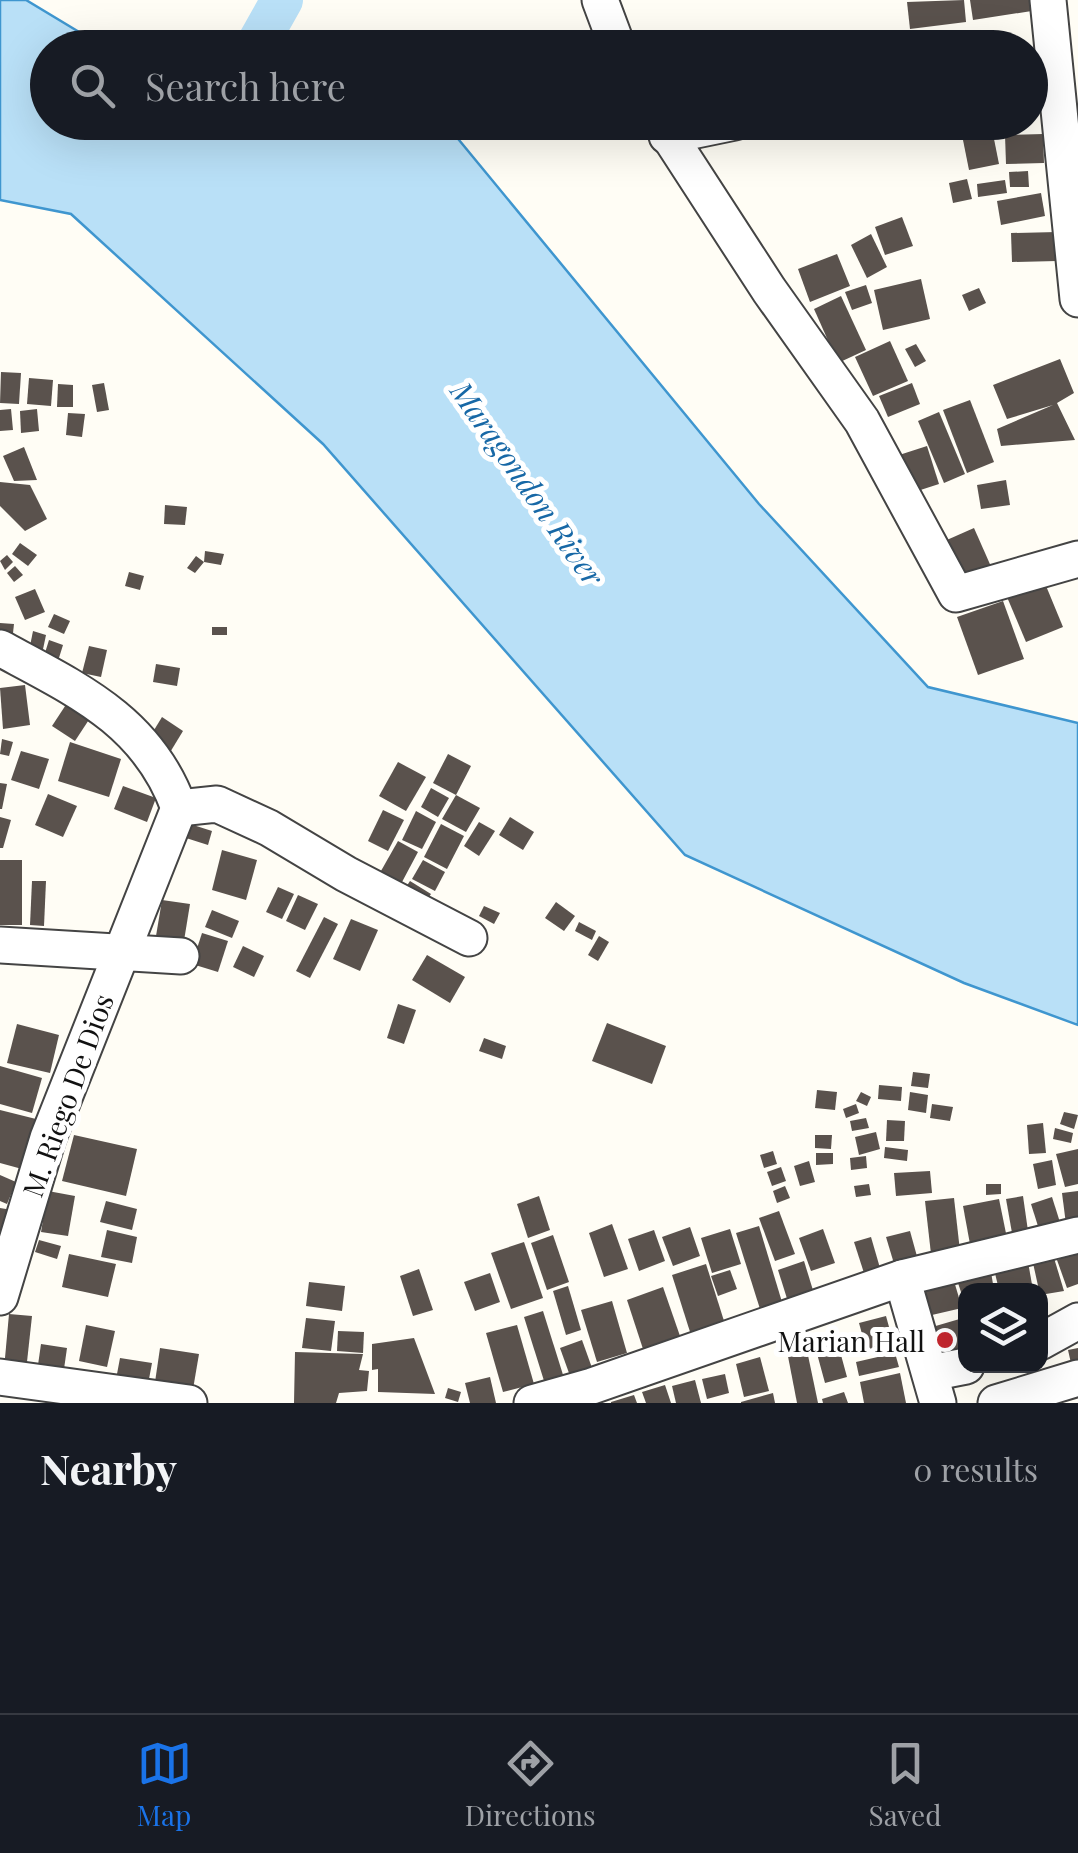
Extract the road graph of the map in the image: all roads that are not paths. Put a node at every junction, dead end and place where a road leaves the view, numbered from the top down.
1 (600, 0) edge
2 (1048, 0) edge
3 (611, 30) edge
4 (1057, 108) edge
5 (670, 140) edge
6 (1078, 299) edge
7 (1078, 560) edge
8 (0, 648) edge
9 (179, 808) junction
10 (469, 938) dead end
11 (0, 946) edge
12 (119, 951) junction
13 (181, 956) dead end
14 (1078, 1235) edge
15 (902, 1278) junction
16 (0, 1297) edge
17 (1078, 1320) edge
18 (1048, 1337) edge
19 (958, 1372) edge
20 (0, 1377) edge
21 (1078, 1378) edge
22 (934, 1388) edge
23 (189, 1403) edge
24 (532, 1403) edge
25 (996, 1403) edge

1 - 3 street
2 - 4 street
4 - 6 street
5 - 7 street
8 - 9 street
9 - 10 street
9 - 12 street, M. Riego De Dios
11 - 12 street
12 - 13 street
12 - 16 street, M. Riego De Dios
14 - 15 street
15 - 22 street
15 - 24 street
17 - 18 street
19 - 22 street
20 - 23 street
21 - 25 street

